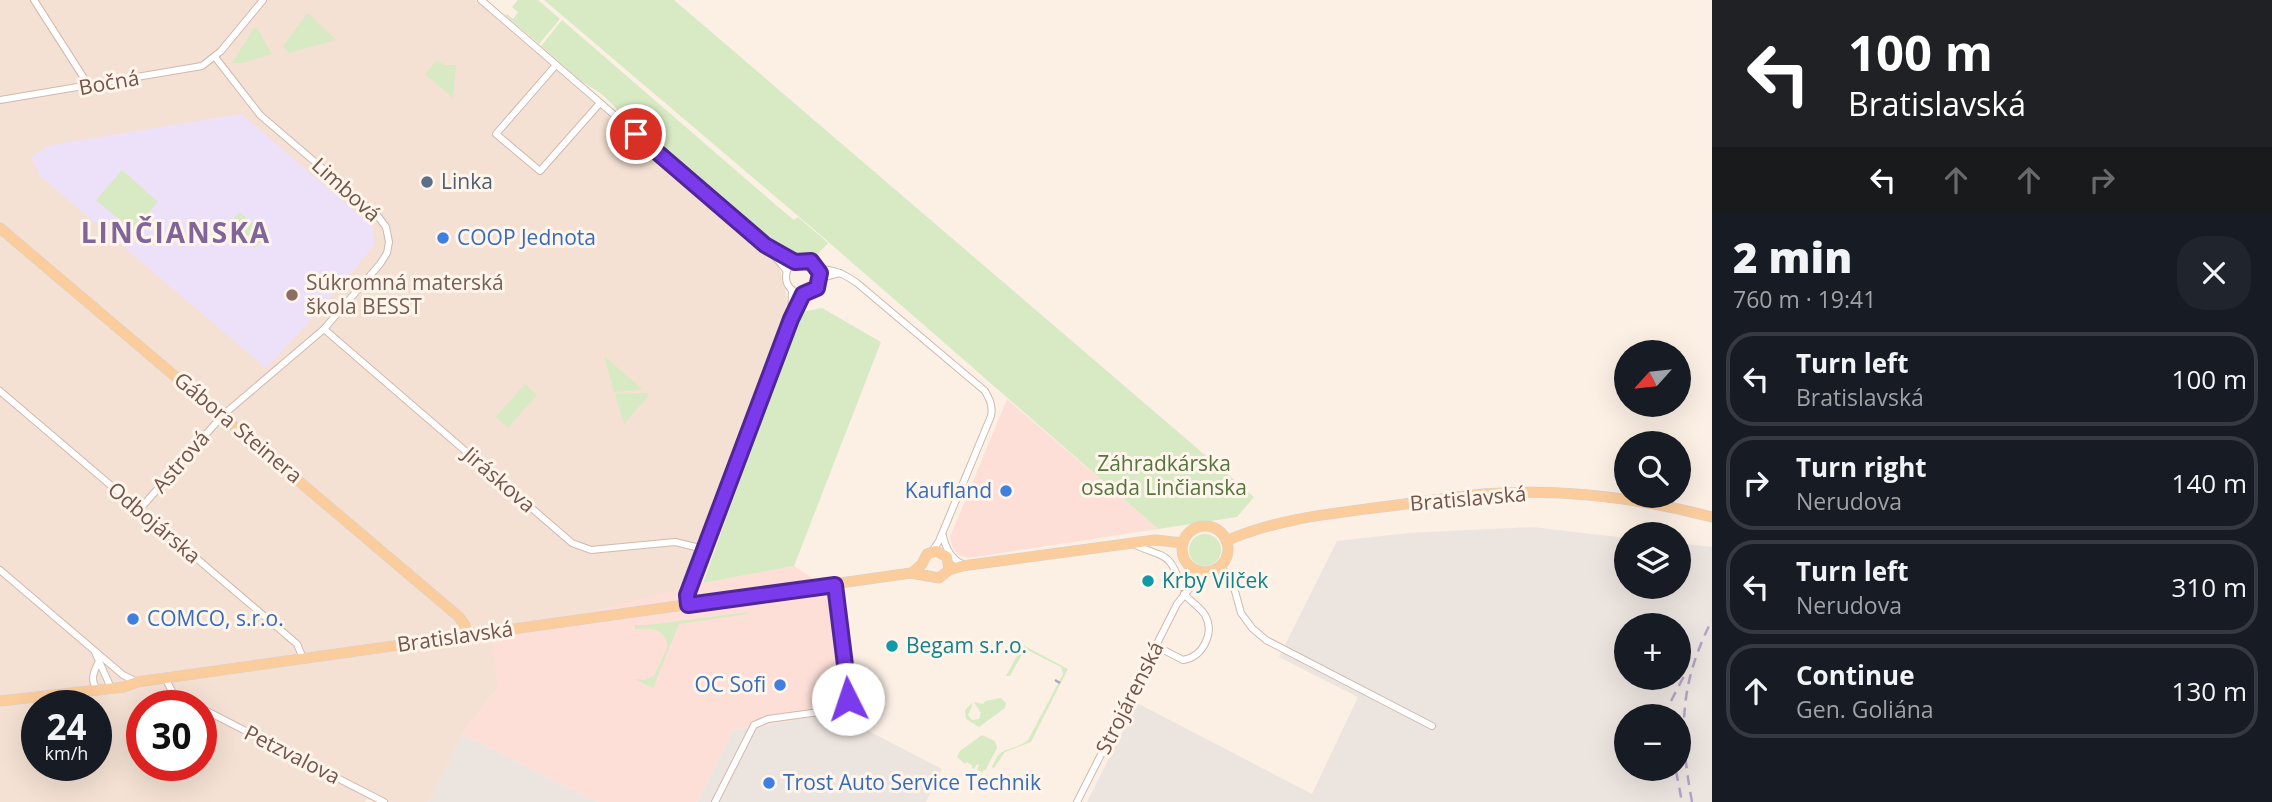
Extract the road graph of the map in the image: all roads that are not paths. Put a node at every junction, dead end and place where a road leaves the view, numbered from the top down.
1 (34, 0) edge
2 (263, 0) edge
3 (481, 0) edge
4 (215, 57) junction
5 (556, 65) junction
6 (89, 86) junction
7 (0, 100) edge
8 (600, 103) junction
9 (0, 228) edge
10 (765, 245) junction
11 (795, 262) junction
12 (818, 269) junction
13 (787, 271) junction
14 (842, 273) junction
15 (820, 278) junction
16 (792, 290) junction
17 (803, 294) junction
18 (791, 319) junction
19 (324, 329) junction
20 (0, 391) edge
21 (223, 415) junction
22 (139, 510) junction
23 (1712, 517) edge
24 (1226, 541) junction
25 (1131, 543) junction
26 (1183, 543) junction
27 (938, 545) junction
28 (704, 549) junction
29 (922, 564) junction
30 (964, 565) junction
31 (949, 566) junction
32 (1189, 566) junction
33 (1221, 566) junction
34 (0, 570) edge
35 (1203, 572) junction
36 (911, 573) junction
37 (926, 575) junction
38 (835, 585) junction
39 (1182, 593) junction
40 (688, 605) junction
41 (466, 635) junction
42 (1156, 646) junction
43 (95, 652) junction
44 (303, 658) junction
45 (99, 661) junction
46 (117, 668) junction
47 (165, 678) junction
48 (137, 682) junction
49 (113, 688) junction
50 (98, 690) joint
51 (171, 690) edge
52 (21, 699) edge
53 (0, 701) edge
54 (217, 716) edge
55 (1432, 726) dead end
56 (384, 802) edge
57 (715, 802) edge
58 (1077, 802) edge

1 - 6 street
2 - 4 street
3 - 5 street
4 - 6 street, Bočná
4 - 19 street, Limbová
5 - 8 street
5 - 8 street
6 - 7 street, Bočná
8 - 10 street
9 - 21 main road, Gábora Steinera
10 - 11 street
10 - 13 street
11 - 12 street
11 - 13 street
12 - 14 street
12 - 15 street
13 - 16 street
14 - 15 street
14 - 27 street
15 - 17 street
16 - 17 street
16 - 18 street
17 - 18 street
18 - 28 street
19 - 21 street, Limbová
19 - 28 street, Jiráskova
20 - 22 street, Odbojárska
21 - 22 street, Astrová
21 - 41 main road, Gábora Steinera
22 - 44 street, Odbojárska
23 - 24 main road, Bratislavská
24 - 26 main road
24 - 33 main road
25 - 26 main road
25 - 30 main road
25 - 39 street
26 - 32 main road
27 - 29 main road
27 - 30 street
27 - 31 main road
28 - 40 street
29 - 36 main road
29 - 37 main road
30 - 31 main road
31 - 37 main road, Bratislavská
32 - 35 main road
32 - 39 street
33 - 35 main road
33 - 55 street
34 - 43 street
35 - 39 street
36 - 37 main road, Bratislavská
36 - 38 main road, Bratislavská
38 - 40 main road, Bratislavská
38 - 57 street
39 - 42 street, Strojárenská
39 - 42 street
40 - 41 main road, Bratislavská
41 - 44 main road, Bratislavská
42 - 58 street, Strojárenská
43 - 45 street
43 - 46 street
44 - 47 main road, Bratislavská
45 - 49 street
45 - 50 street
46 - 48 street
46 - 49 street
47 - 48 main road, Bratislavská
47 - 51 street
48 - 49 main road, Bratislavská
49 - 50 main road, Bratislavská
52 - 53 main road, Bratislavská
54 - 56 street, Petzvalova

